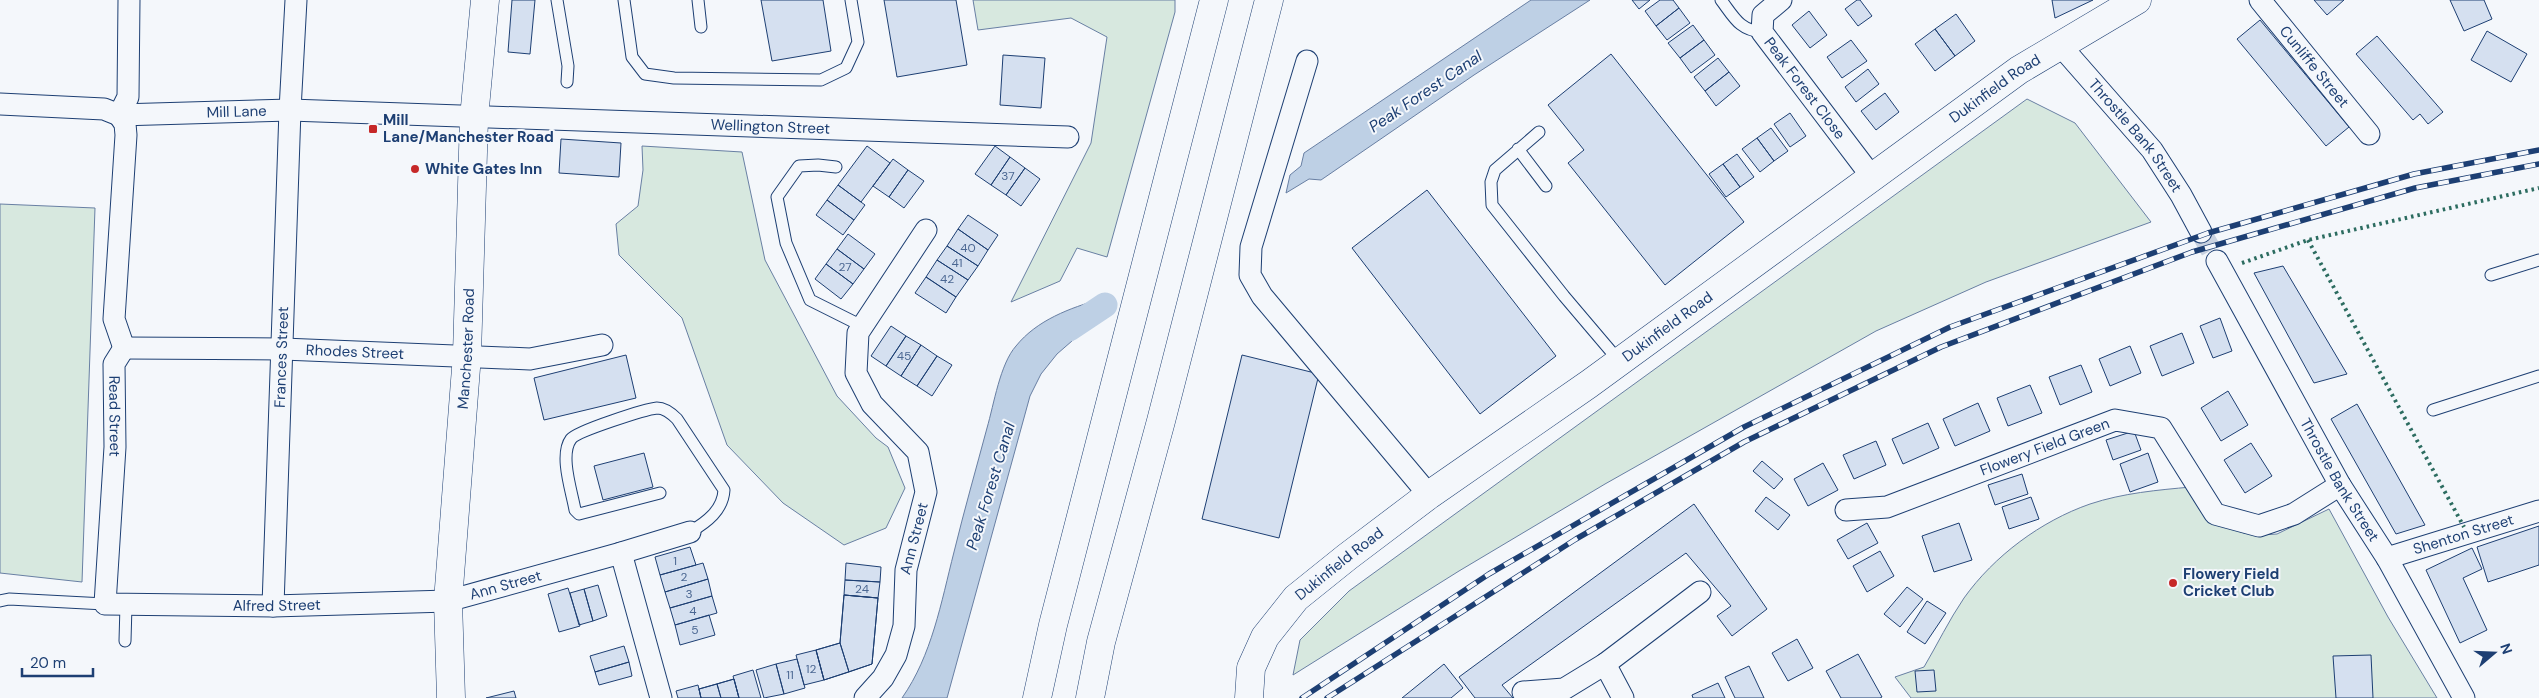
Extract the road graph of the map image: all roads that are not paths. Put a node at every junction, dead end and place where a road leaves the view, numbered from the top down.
1 (129, 0) edge
2 (296, 0) edge
3 (485, 0) edge
4 (557, 0) edge
5 (624, 0) edge
6 (698, 0) edge
7 (851, 0) edge
8 (1214, 0) edge
9 (1269, 0) edge
10 (1721, 0) edge
11 (1781, 0) edge
12 (2137, 0) edge
13 (2260, 0) edge
14 (701, 27) dead end
15 (1762, 32) junction
16 (2060, 45) junction
17 (1307, 61) dead end
18 (567, 82) dead end
19 (0, 104) edge
20 (290, 110) junction
21 (119, 115) junction
22 (474, 118) junction
23 (1539, 132) dead end
24 (2369, 134) dead end
25 (1068, 137) dead end
26 (1518, 149) junction
27 (836, 167) dead end
28 (1872, 177) junction
29 (1546, 186) dead end
30 (926, 230) dead end
31 (2201, 232) tunnel mouth
32 (2539, 260) edge
33 (2217, 261) tunnel mouth
34 (2491, 275) dead end
35 (862, 326) junction
36 (602, 345) dead end
37 (124, 348) junction
38 (283, 349) junction
39 (467, 356) junction
40 (1620, 362) junction
41 (2539, 376) edge
42 (2433, 410) dead end
43 (2340, 485) junction
44 (660, 493) dead end
45 (1429, 495) junction
46 (1846, 510) dead end
47 (2539, 511) edge
48 (690, 532) joint
49 (621, 553) junction
50 (2387, 558) junction
51 (1700, 592) dead end
52 (0, 601) edge
53 (448, 601) junction
54 (116, 605) junction
55 (273, 606) junction
56 (126, 641) dead end
57 (1605, 664) junction
58 (1516, 693) dead end
59 (451, 698) edge
60 (661, 698) edge
61 (865, 698) edge
62 (1037, 698) edge
63 (1090, 698) edge
64 (1249, 698) edge
65 (1623, 698) edge
66 (2464, 698) edge

1 - 21 street
2 - 20 street, Frances Street
3 - 22 main road, Manchester Road
4 - 18 lane
5 - 7 lane
6 - 14 lane
8 - 62 main road
9 - 63 main road
10 - 15 lane
11 - 15 street, Peak Forest Close
12 - 16 main road, Dukinfield Road
13 - 24 street, Cunliffe Street
15 - 28 street, Peak Forest Close
16 - 28 main road, Dukinfield Road
16 - 31 street, Throstle Bank Street
17 - 45 street
19 - 21 street, Mill Lane
20 - 21 street, Mill Lane
20 - 22 street, Mill Lane
20 - 38 street, Frances Street
21 - 37 street
22 - 25 street, Wellington Street
22 - 39 main road, Manchester Road
23 - 26 lane
26 - 29 lane
26 - 40 lane
27 - 35 lane
28 - 40 main road, Dukinfield Road
30 - 35 street, Ann Street
32 - 34 lane
33 - 43 street, Throstle Bank Street
35 - 61 street, Ann Street
36 - 39 street, Rhodes Street
37 - 38 street, Rhodes Street
37 - 54 street, Read Street
38 - 39 street, Rhodes Street
38 - 55 street, Frances Street
39 - 53 main road, Manchester Road
40 - 45 main road, Dukinfield Road
41 - 42 lane
43 - 46 street, Flowery Field Green
43 - 50 street, Throstle Bank Street
44 - 48 lane
45 - 64 main road, Dukinfield Road
47 - 50 street, Shenton Street
48 - 49 street, Ann Street
49 - 53 street, Ann Street
49 - 60 street
50 - 66 street, Throstle Bank Street
51 - 57 street
52 - 54 lane
53 - 55 street, Alfred Street
53 - 59 main road, Manchester Road
54 - 55 street, Alfred Street
54 - 56 lane
57 - 58 street
57 - 65 street

